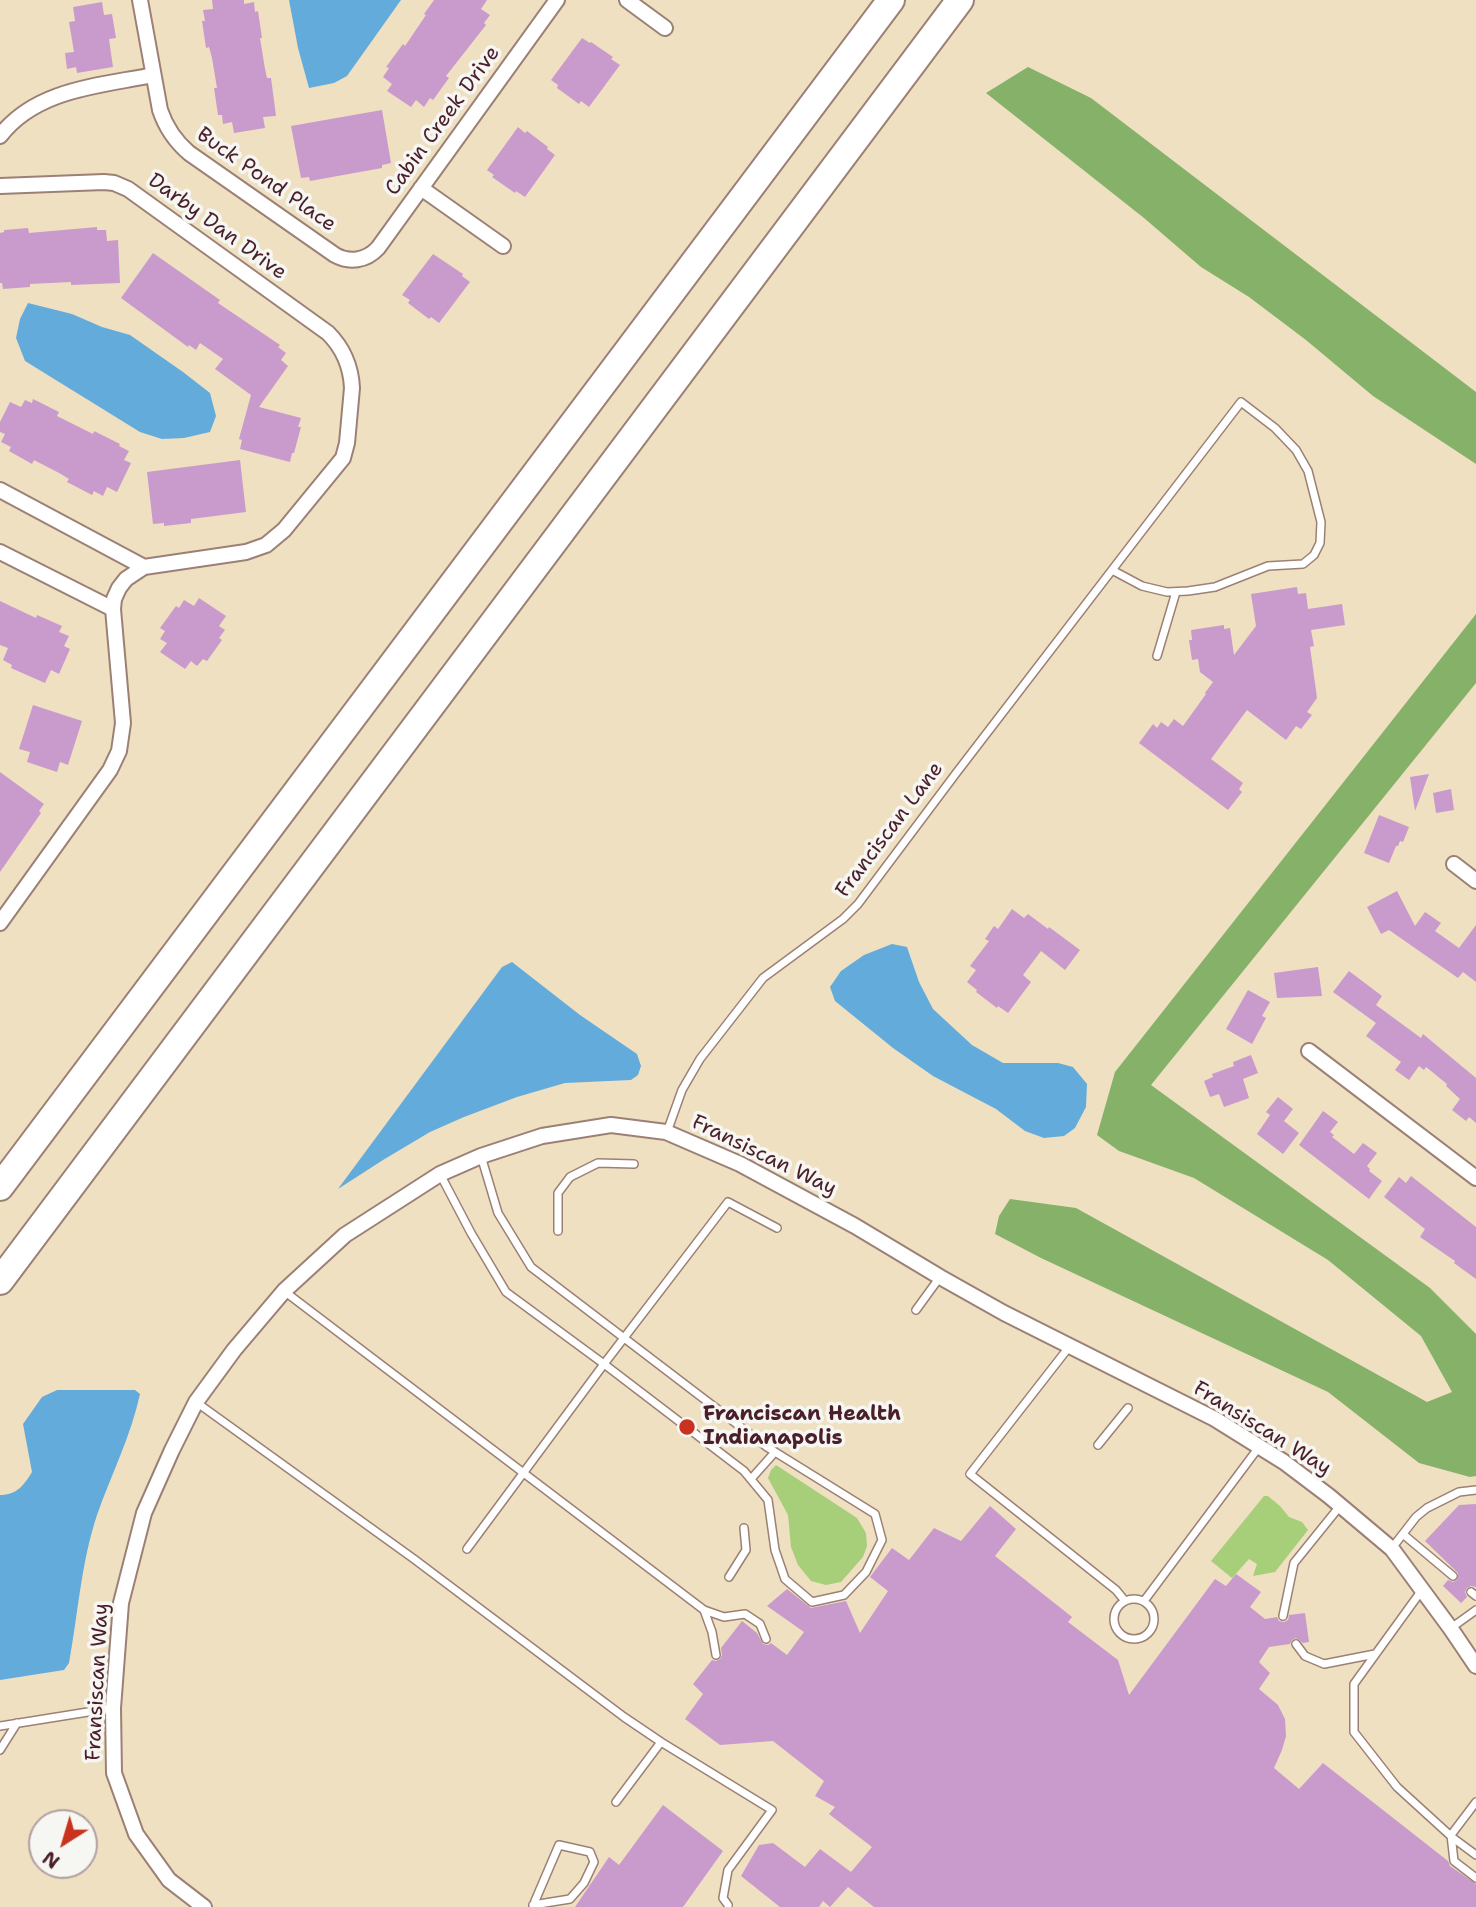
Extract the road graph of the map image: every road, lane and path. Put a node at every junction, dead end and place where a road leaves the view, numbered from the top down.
1 (140, 0) edge
2 (557, 0) edge
3 (627, 0) edge
4 (884, 0) edge
5 (891, 0) edge
6 (960, 0) edge
7 (666, 28) dead end
8 (844, 63) junction
9 (153, 75) junction
10 (0, 136) edge
11 (0, 186) edge
12 (421, 188) junction
13 (503, 246) dead end
14 (358, 260) joint
15 (0, 490) edge
16 (0, 552) edge
17 (144, 567) junction
18 (1112, 570) junction
19 (1176, 592) junction
20 (113, 609) junction
21 (1157, 656) dead end
22 (1454, 864) dead end
23 (1476, 881) edge
24 (2, 916) edge
25 (1309, 1051) dead end
26 (666, 1132) junction
27 (481, 1156) junction
28 (634, 1164) dead end
29 (440, 1174) junction
30 (1476, 1178) edge
31 (0, 1186) edge
32 (777, 1228) dead end
33 (558, 1231) dead end
34 (940, 1277) junction
35 (0, 1281) edge
36 (284, 1291) junction
37 (916, 1310) dead end
38 (625, 1338) junction
39 (1069, 1346) junction
40 (604, 1364) junction
41 (196, 1402) junction
42 (1128, 1408) dead end
43 (1098, 1445) dead end
44 (1259, 1447) junction
45 (775, 1452) junction
46 (523, 1474) junction
47 (751, 1479) junction
48 (1476, 1490) edge
49 (1341, 1506) junction
50 (744, 1528) dead end
51 (1404, 1535) junction
52 (467, 1549) dead end
53 (1392, 1549) junction
54 (1452, 1576) dead end
55 (729, 1577) dead end
56 (1422, 1590) junction
57 (1125, 1601) junction
58 (1144, 1601) junction
59 (1476, 1610) edge
60 (704, 1611) junction
61 (1283, 1616) dead end
62 (1451, 1629) junction
63 (766, 1639) dead end
64 (1296, 1644) dead end
65 (1376, 1654) junction
66 (716, 1655) dead end
67 (1476, 1666) edge
68 (113, 1708) junction
69 (17, 1723) junction
70 (0, 1726) edge
71 (661, 1742) junction
72 (0, 1750) edge
73 (616, 1802) dead end
74 (1476, 1802) edge
75 (1451, 1835) junction
76 (1476, 1855) edge
77 (1476, 1878) edge
78 (728, 1905) dead end
79 (533, 1906) edge
80 (204, 1907) edge

1 - 9 street, Buck Pond Place
2 - 12 street, Cabin Creek Drive
3 - 7 street
4 - 8 highway
5 - 8 highway
6 - 35 highway
8 - 31 highway
9 - 10 street
9 - 14 street, Buck Pond Place
11 - 17 street, Darby Dan Drive
12 - 13 street
12 - 14 street, Cabin Creek Drive
15 - 17 street
16 - 20 street
17 - 20 street
18 - 19 lane, Franciscan Lane
18 - 19 lane, Franciscan Lane
18 - 26 lane, Franciscan Lane
19 - 21 lane
20 - 24 street
22 - 23 street
25 - 30 street
26 - 27 street, Fransiscan Way
26 - 34 street, Fransiscan Way
27 - 29 street, Fransiscan Way
27 - 38 lane
28 - 33 lane
29 - 36 street, Fransiscan Way
29 - 40 lane
32 - 38 lane
34 - 37 lane
34 - 39 street, Fransiscan Way
36 - 41 street, Fransiscan Way
36 - 46 lane
38 - 40 lane
38 - 45 lane
39 - 44 street, Fransiscan Way
39 - 57 lane
40 - 46 lane
40 - 47 lane
41 - 68 street, Fransiscan Way
41 - 71 lane
42 - 43 lane
44 - 49 street, Fransiscan Way
44 - 58 lane
45 - 47 lane
45 - 47 lane
46 - 52 lane
46 - 60 lane
48 - 51 lane
49 - 53 street, Fransiscan Way
49 - 61 lane
50 - 55 lane
51 - 53 lane
51 - 54 lane
53 - 56 street, Fransiscan Way
56 - 62 street, Fransiscan Way
56 - 65 lane
57 - 58 lane
57 - 58 lane
59 - 62 lane
60 - 63 lane
60 - 66 lane
62 - 67 street, Fransiscan Way
64 - 65 lane
65 - 75 lane
68 - 69 lane
68 - 80 street, Fransiscan Way
69 - 70 lane
69 - 72 lane
71 - 73 lane
71 - 78 lane
74 - 75 lane
75 - 76 lane
75 - 77 lane
79 - 79 lane

